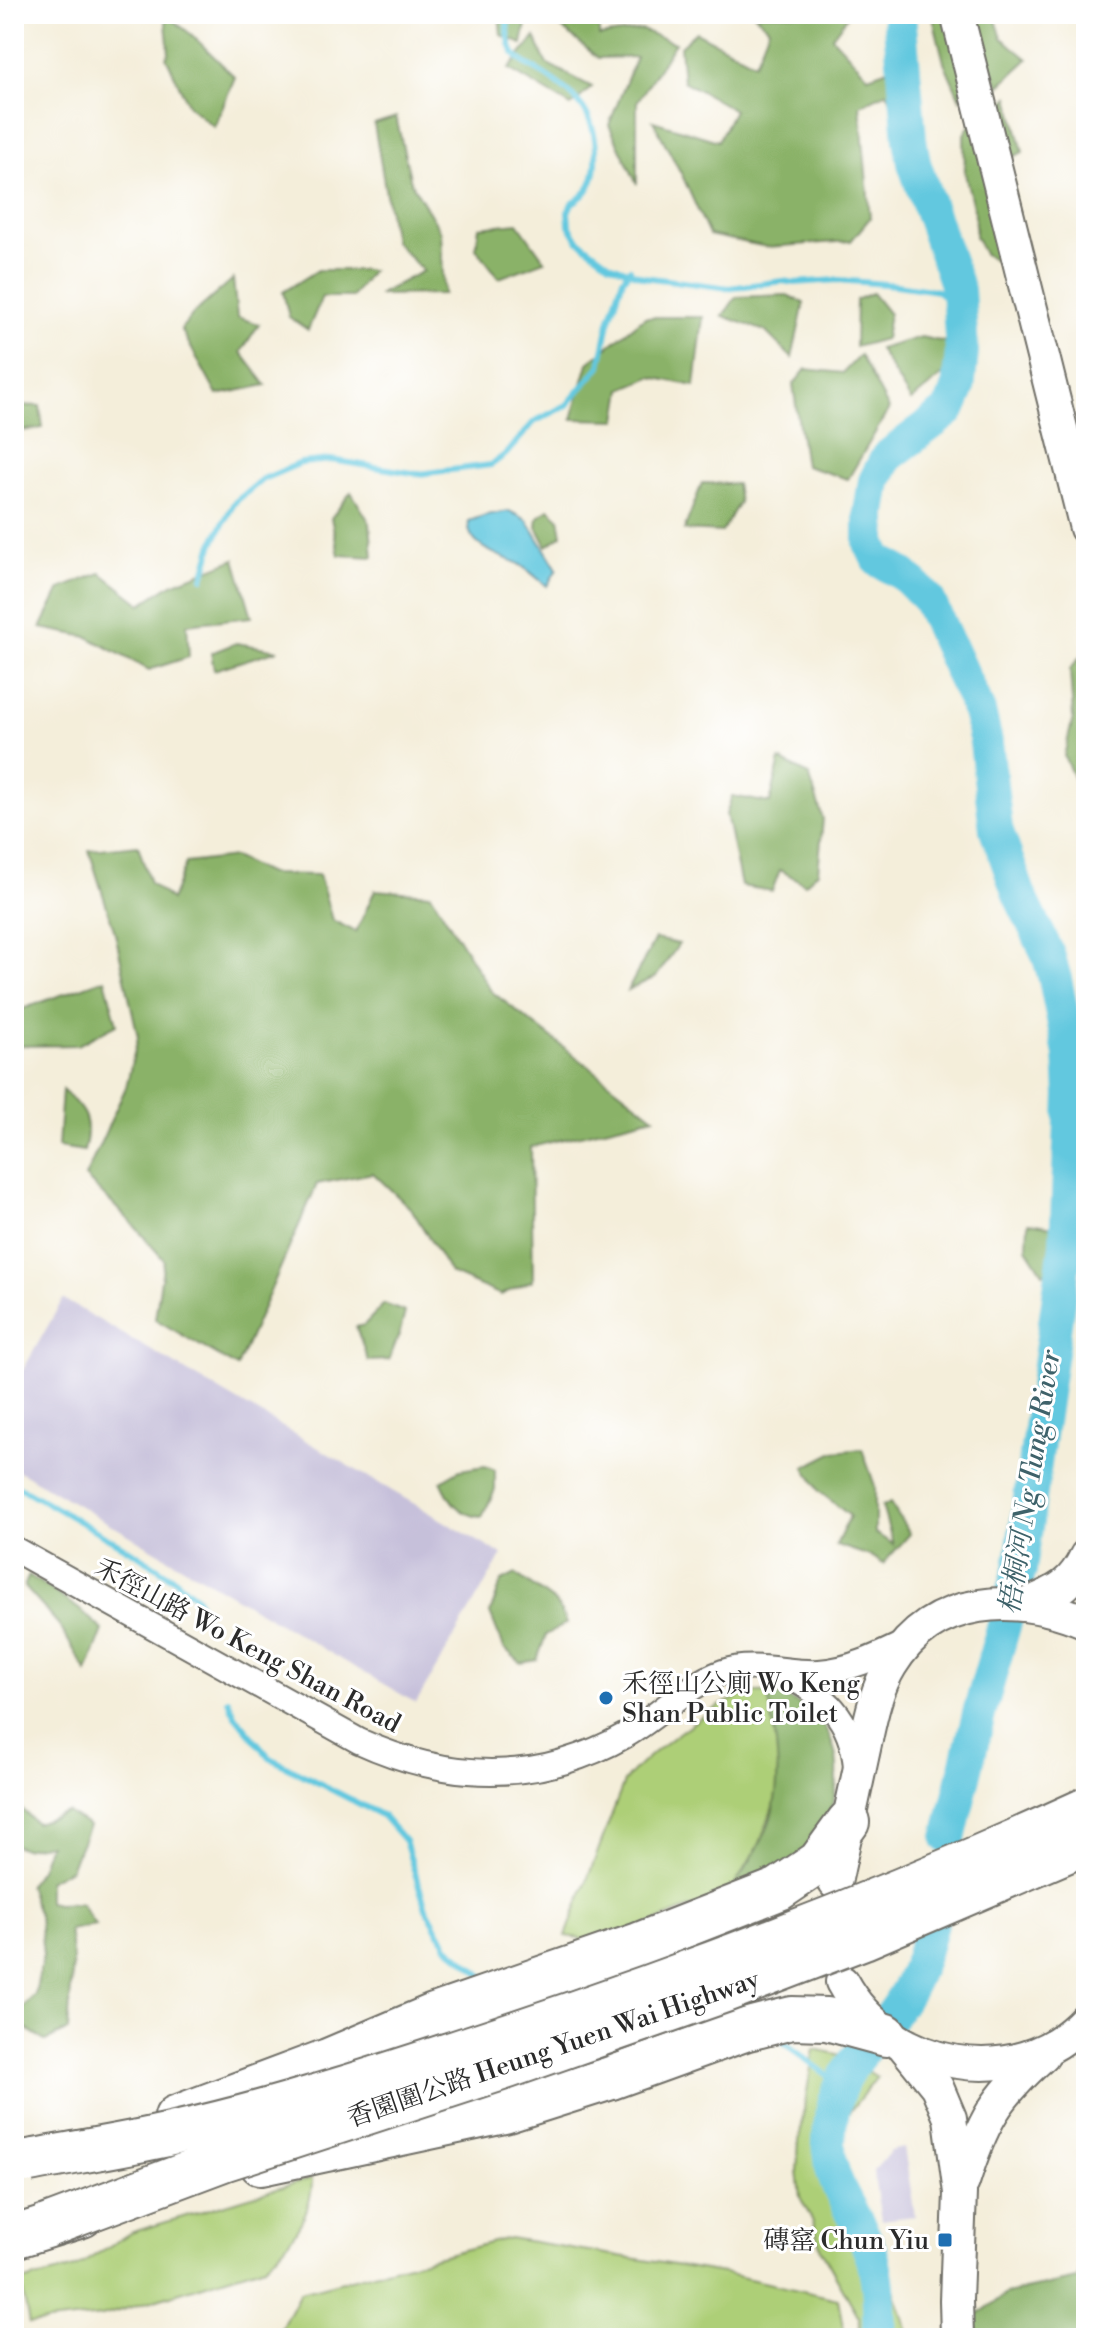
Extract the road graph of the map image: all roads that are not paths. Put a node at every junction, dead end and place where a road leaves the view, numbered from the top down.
1 (957, 14) edge
2 (1086, 528) edge
3 (14, 1549) edge
4 (1086, 1556) edge
5 (1070, 1608) edge
6 (922, 1632) junction
7 (773, 1669) junction
8 (858, 1780) junction
9 (1086, 1809) edge
10 (848, 1822) junction
11 (1086, 1843) edge
12 (835, 1883) dead end
13 (1086, 2019) edge
14 (908, 2049) junction
15 (1050, 2049) junction
16 (21, 2163) edge
17 (960, 2193) junction
18 (30, 2231) edge
19 (957, 2338) edge

1 - 2 main road
3 - 7 street, 禾徑山路 Wo Keng Shan Road
4 - 5 main road
5 - 6 main road
6 - 7 street, 禾徑山路 Wo Keng Shan Road
6 - 8 main road
7 - 8 street, 禾徑山路 Wo Keng Shan Road
8 - 10 main road
9 - 16 highway, 香園圍公路 Heung Yuen Wai Highway, bridge
10 - 12 main road
10 - 16 highway, bridge
11 - 18 highway, 香園圍公路 Heung Yuen Wai Highway, bridge
13 - 15 main road
14 - 15 main road
14 - 17 main road
14 - 18 highway, bridge
15 - 17 main road
17 - 19 main road

